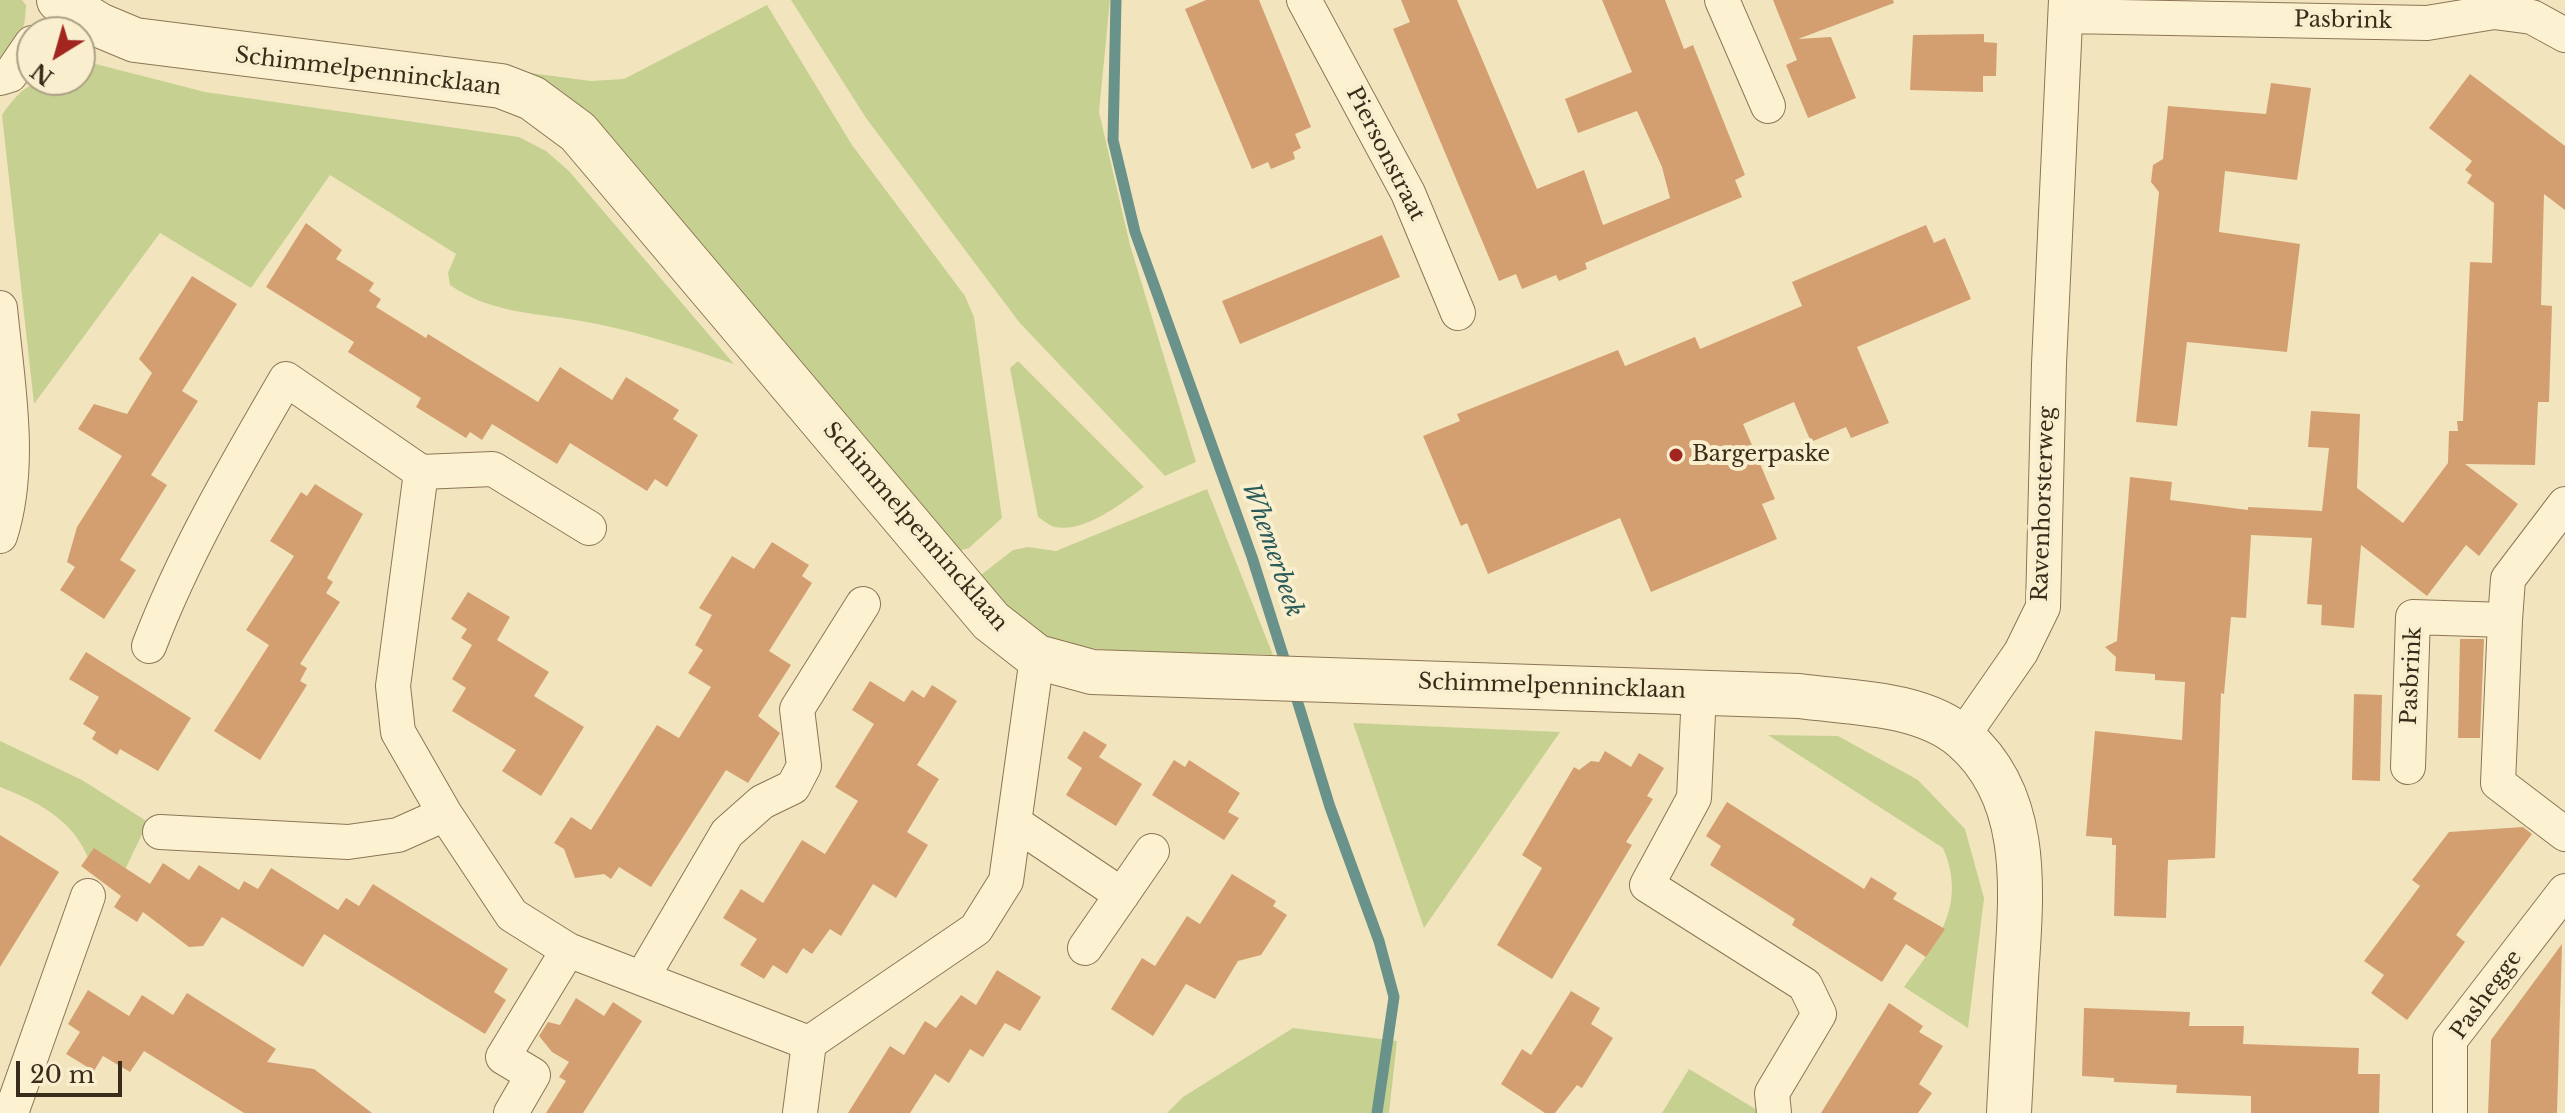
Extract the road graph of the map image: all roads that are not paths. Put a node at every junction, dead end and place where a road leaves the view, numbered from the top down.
1 (1304, 0) edge
2 (1722, 0) edge
3 (2067, 8) edge
4 (53, 11) edge
5 (2565, 35) edge
6 (16, 66) edge
7 (0, 78) edge
8 (1768, 106) dead end
9 (0, 308) edge
10 (1458, 313) dead end
11 (421, 472) junction
12 (2565, 504) edge
13 (589, 528) dead end
14 (0, 536) edge
15 (863, 604) dead end
16 (2505, 620) junction
17 (149, 646) dead end
18 (1037, 657) junction
19 (1699, 692) junction
20 (1962, 737) junction
21 (2408, 767) dead end
22 (445, 814) junction
23 (1015, 823) junction
24 (160, 832) dead end
25 (2565, 834) edge
26 (1152, 851) dead end
27 (2565, 891) edge
28 (1122, 895) junction
29 (88, 896) dead end
30 (1085, 948) dead end
31 (568, 950) junction
32 (642, 978) junction
33 (809, 1043) junction
34 (11, 1113) edge
35 (511, 1113) edge
36 (800, 1113) edge
37 (1774, 1113) edge
38 (2009, 1113) edge
39 (2450, 1113) edge

1 - 10 street, Piersonstraat
2 - 8 street
3 - 5 street, Pasbrink
3 - 20 street, Ravenhorsterweg
4 - 18 street, Schimmelpennincklaan
6 - 7 street
9 - 14 street
11 - 13 street
11 - 17 street
11 - 22 street
12 - 16 street
15 - 32 street
16 - 21 street, Pasbrink
16 - 25 street
18 - 19 street, Schimmelpennincklaan
18 - 23 street
19 - 20 street, Schimmelpennincklaan
19 - 37 street
20 - 38 street
22 - 24 street
22 - 31 street
23 - 28 street
23 - 33 street
26 - 28 street
27 - 39 street, Pashegge
28 - 30 street
29 - 34 street
31 - 32 street
31 - 35 street
32 - 33 street
33 - 36 street

